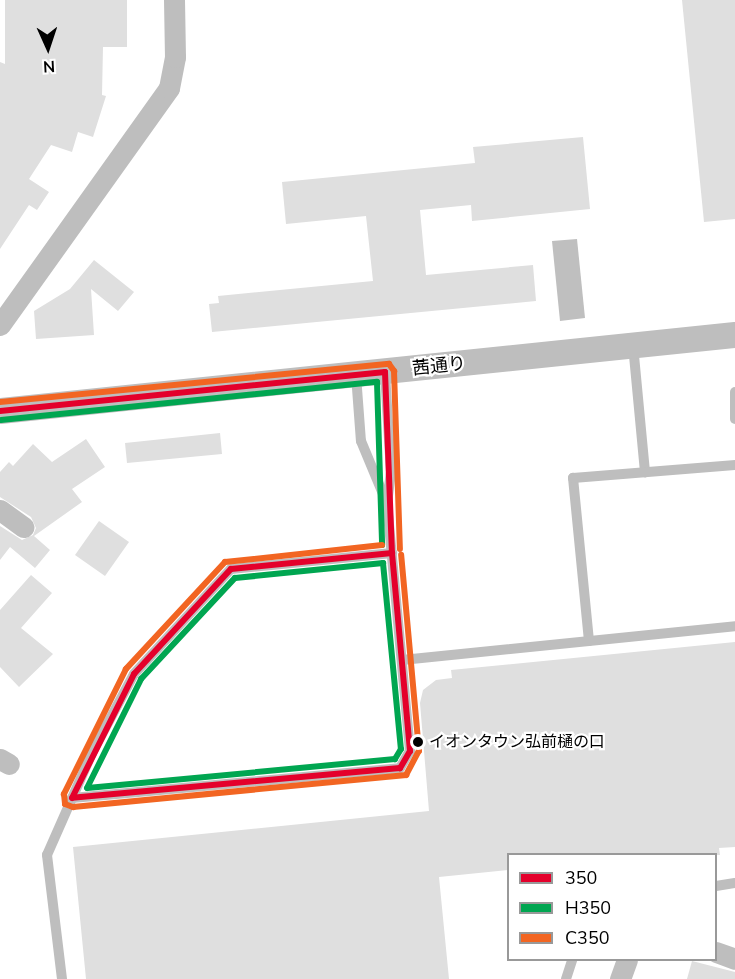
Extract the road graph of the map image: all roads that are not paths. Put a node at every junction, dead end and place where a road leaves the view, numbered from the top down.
1 (174, 0) edge
2 (0, 325) edge
3 (735, 335) edge
4 (633, 345) junction
5 (385, 372) junction
6 (356, 375) junction
7 (735, 392) edge
8 (0, 411) edge
9 (735, 419) edge
10 (735, 465) edge
11 (645, 472) junction
12 (387, 504) junction
13 (0, 510) edge
14 (23, 527) dead end
15 (392, 553) junction
16 (735, 626) edge
17 (589, 641) junction
18 (402, 660) junction
19 (72, 798) junction
20 (735, 883) edge
21 (717, 886) edge
22 (717, 952) edge
23 (735, 959) edge
24 (572, 961) edge
25 (627, 961) edge
26 (62, 979) edge
27 (566, 979) edge
28 (620, 979) edge

1 - 2 street
3 - 4 street, 茜通り
4 - 5 street, 茜通り
4 - 11 lane
5 - 6 street, 茜通り
5 - 12 lane
6 - 8 street, 茜通り
6 - 12 lane
7 - 9 lane
10 - 11 lane
11 - 17 lane
12 - 15 lane
13 - 14 street
15 - 18 lane
15 - 19 lane
16 - 17 lane
17 - 18 lane
18 - 19 lane
19 - 26 lane
20 - 21 lane
22 - 23 street
24 - 27 lane
25 - 28 street

